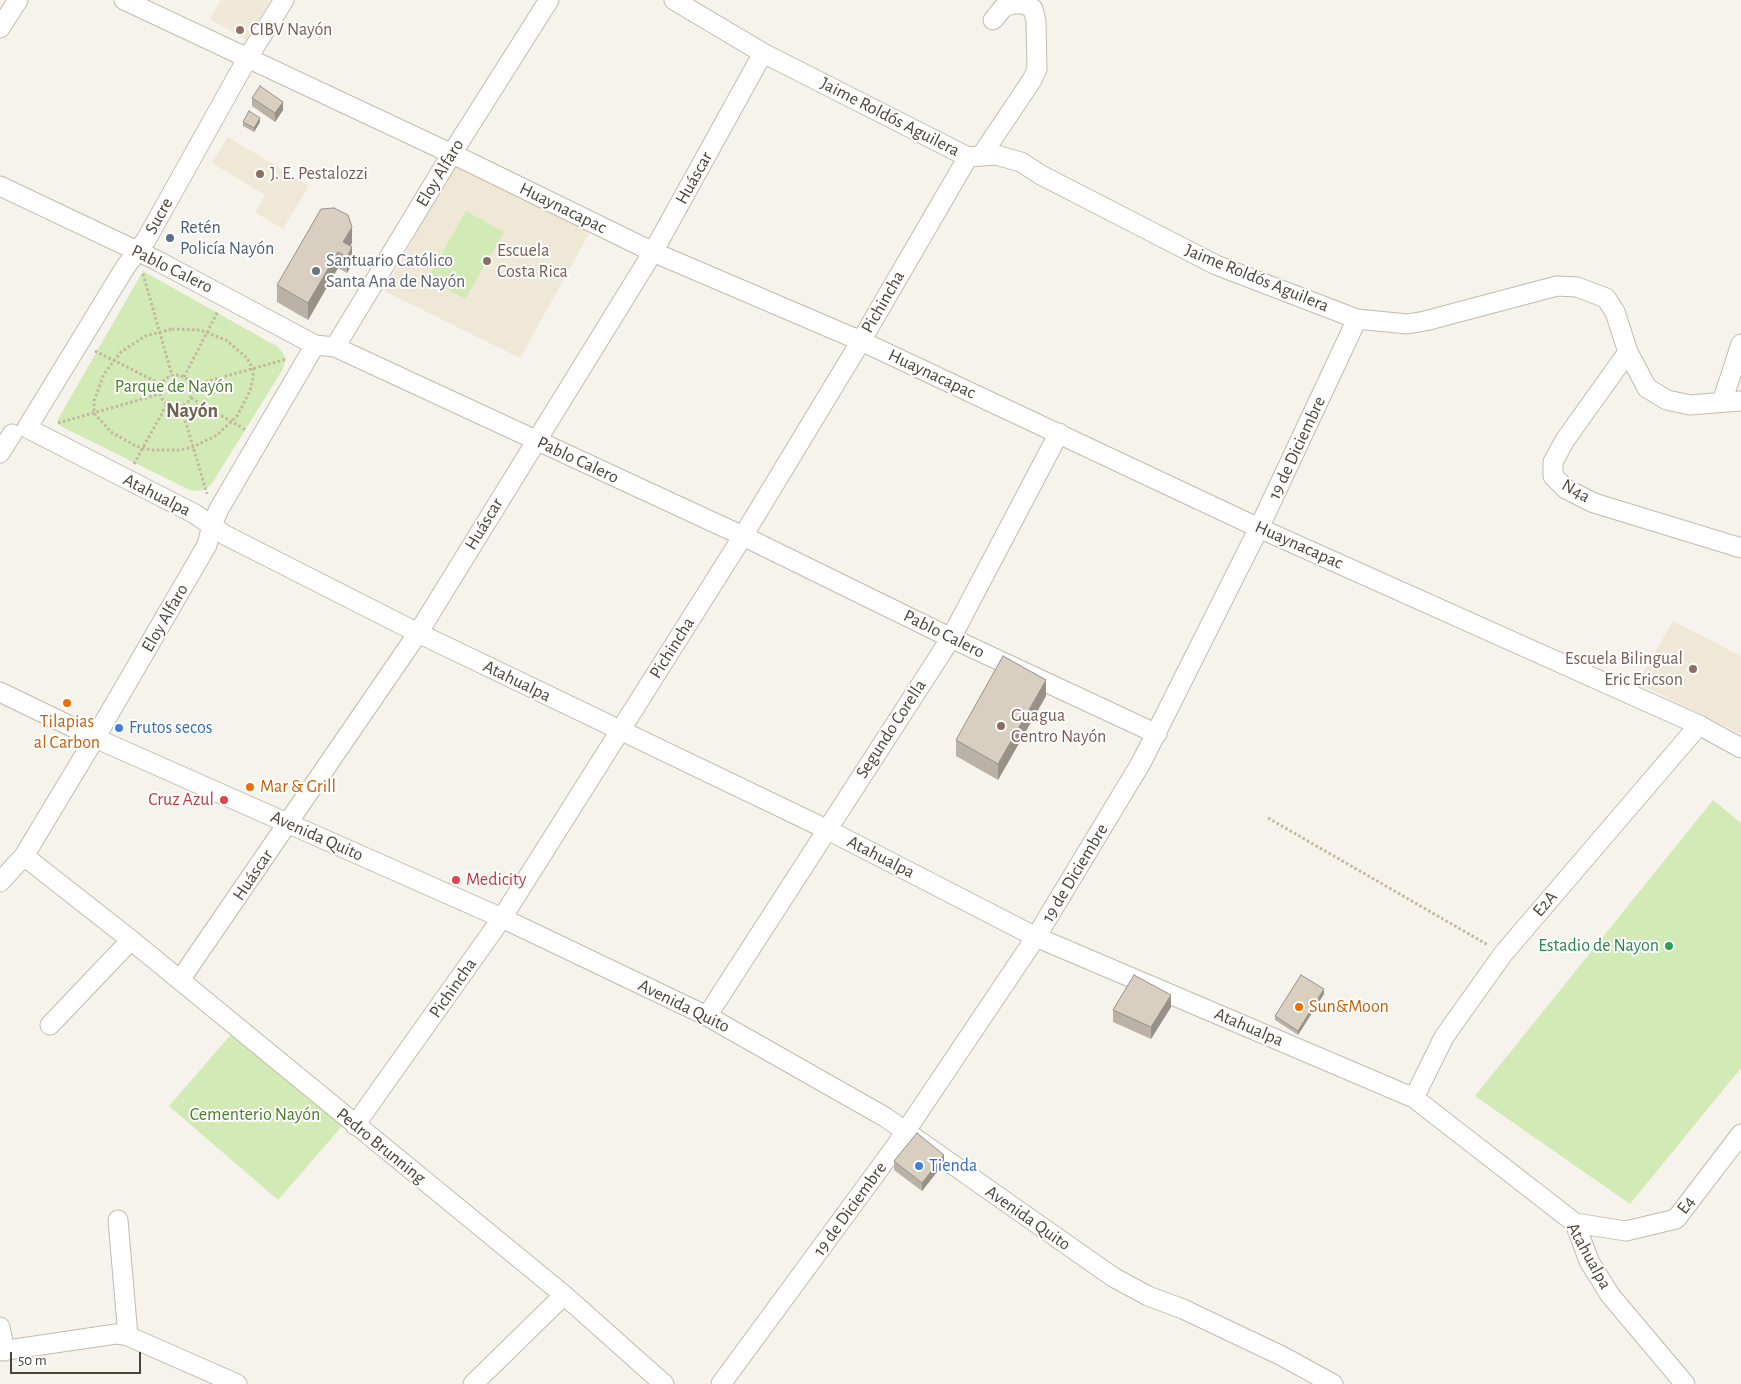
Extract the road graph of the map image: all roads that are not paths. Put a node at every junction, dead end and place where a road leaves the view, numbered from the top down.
1 (18, 0) edge
2 (124, 0) edge
3 (284, 0) edge
4 (549, 0) edge
5 (674, 0) edge
6 (993, 20) dead end
7 (0, 28) edge
8 (763, 53) junction
9 (247, 59) junction
10 (451, 155) junction
11 (975, 157) junction
12 (0, 186) edge
13 (136, 252) junction
14 (653, 252) junction
15 (1357, 319) junction
16 (861, 341) junction
17 (1741, 344) edge
18 (314, 348) junction
19 (335, 348) junction
20 (1628, 352) junction
21 (1732, 402) edge
22 (18, 430) edge
23 (1059, 433) junction
24 (535, 440) junction
25 (0, 453) edge
26 (212, 525) junction
27 (1259, 528) junction
28 (743, 536) junction
29 (1741, 548) edge
30 (418, 632) junction
31 (951, 638) junction
32 (0, 692) edge
33 (1699, 725) junction
34 (620, 731) junction
35 (1157, 734) junction
36 (94, 738) junction
37 (1741, 748) edge
38 (288, 824) junction
39 (826, 829) junction
40 (24, 856) junction
41 (0, 882) edge
42 (502, 918) junction
43 (1036, 936) junction
44 (131, 940) junction
45 (180, 980) junction
46 (707, 1016) junction
47 (50, 1025) dead end
48 (1414, 1098) junction
49 (355, 1125) junction
50 (905, 1131) junction
51 (1741, 1134) edge
52 (118, 1220) dead end
53 (1576, 1223) junction
54 (564, 1295) junction
55 (0, 1327) edge
56 (128, 1336) junction
57 (2, 1351) edge
58 (237, 1384) edge
59 (473, 1384) edge
60 (664, 1384) edge
61 (721, 1384) edge
62 (1333, 1384) edge
63 (1685, 1384) edge

1 - 7 street
2 - 9 street, Huaynacapac
3 - 9 street, Sucre
4 - 10 street, Eloy Alfaro
5 - 8 street, Jaime Roldós Aguilera
6 - 11 street, Pichincha
8 - 11 street, Jaime Roldós Aguilera
8 - 14 street, Huáscar
9 - 10 street, Huaynacapac
9 - 13 street, Sucre
10 - 14 street, Huaynacapac
10 - 19 street, Eloy Alfaro
11 - 15 street, Jaime Roldós Aguilera
11 - 16 street, Pichincha
12 - 13 street, Pablo Calero
13 - 18 street, Pablo Calero
13 - 22 street, Sucre
14 - 16 street, Huaynacapac
14 - 24 street, Huáscar
15 - 20 street, Jaime Roldós Aguilera
15 - 27 street, 19 de Diciembre
16 - 23 street, Huaynacapac
16 - 28 street, Pichincha
17 - 21 street
18 - 19 street, Pablo Calero
18 - 26 street, Eloy Alfaro
19 - 24 street, Pablo Calero
20 - 21 street, Jaime Roldós Aguilera
20 - 29 street, N4a
22 - 25 street, Sucre
22 - 26 street, Atahualpa
23 - 27 street, Huaynacapac
23 - 31 street, Segundo Corella
24 - 28 street, Pablo Calero
24 - 30 street, Huáscar
26 - 30 street, Atahualpa
26 - 36 street, Eloy Alfaro
27 - 33 street, Huaynacapac
27 - 35 street, 19 de Diciembre
28 - 31 street, Pablo Calero
28 - 34 street, Pichincha
30 - 34 street, Atahualpa
30 - 38 street, Huáscar
31 - 35 street, Pablo Calero
31 - 39 street, Segundo Corella
32 - 36 street, Avenida Quito
33 - 37 street, Huaynacapac
33 - 48 street, E2A
34 - 39 street, Atahualpa
34 - 42 street, Pichincha
35 - 43 street, 19 de Diciembre
36 - 38 street, Avenida Quito
36 - 40 street, Eloy Alfaro
38 - 42 street, Avenida Quito
38 - 45 street, Huáscar
39 - 43 street, Atahualpa
39 - 46 street, Segundo Corella
40 - 41 street, Eloy Alfaro
40 - 44 street, Pedro Brunning
42 - 46 street, Avenida Quito
42 - 49 street, Pichincha
43 - 48 street, Atahualpa
43 - 50 street, 19 de Diciembre
44 - 45 street, Pedro Brunning
44 - 47 street
45 - 49 street, Pedro Brunning
46 - 50 street, Avenida Quito
48 - 53 street, Atahualpa
49 - 54 street, Pedro Brunning
50 - 61 street, 19 de Diciembre
50 - 62 street, Avenida Quito
51 - 53 street, E4
52 - 56 street
53 - 63 street, Atahualpa
54 - 59 street
54 - 60 street, Pedro Brunning
55 - 57 street
56 - 57 street
56 - 58 street

